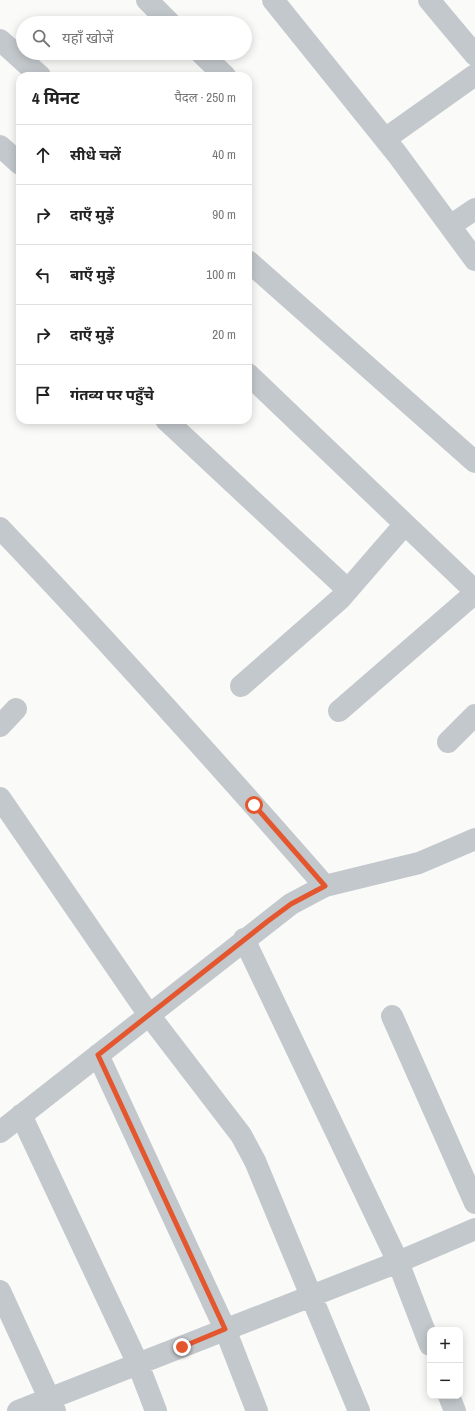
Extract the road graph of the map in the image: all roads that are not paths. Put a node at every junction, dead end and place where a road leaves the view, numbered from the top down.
1 (146, 0) edge
2 (273, 0) edge
3 (429, 0) edge
4 (163, 16) edge
5 (0, 40) edge
6 (16, 54) edge
7 (475, 55) edge
8 (22, 60) edge
9 (208, 60) edge
10 (36, 72) edge
11 (221, 72) edge
12 (475, 75) edge
13 (385, 138) junction
14 (0, 146) edge
15 (16, 160) edge
16 (475, 209) edge
17 (450, 226) junction
18 (475, 260) edge
19 (252, 265) edge
20 (252, 378) edge
21 (170, 424) edge
22 (475, 462) edge
23 (405, 524) junction
24 (0, 528) edge
25 (348, 590) junction
26 (475, 592) edge
27 (241, 686) dead end
28 (16, 709) dead end
29 (339, 711) dead end
30 (475, 715) edge
31 (0, 726) edge
32 (448, 742) dead end
33 (0, 798) edge
34 (475, 839) edge
35 (325, 886) junction
36 (244, 939) junction
37 (149, 1015) junction
38 (392, 1016) dead end
39 (98, 1055) junction
40 (21, 1116) junction
41 (0, 1132) edge
42 (475, 1203) edge
43 (475, 1229) edge
44 (398, 1262) junction
45 (0, 1291) edge
46 (311, 1296) junction
47 (225, 1329) junction
48 (427, 1337) edge
49 (138, 1364) junction
50 (451, 1399) edge
51 (52, 1405) edge
52 (18, 1411) edge
53 (156, 1411) edge
54 (257, 1411) edge
55 (359, 1411) edge
56 (455, 1411) edge

1 - 4 street
2 - 13 street
3 - 7 street
5 - 6 street
8 - 10 street
9 - 11 street
12 - 13 street
13 - 17 street
14 - 15 street
16 - 17 street
17 - 18 street
19 - 22 street
20 - 23 street
21 - 25 street
23 - 25 street
23 - 26 street
24 - 35 street
25 - 27 street
26 - 29 street
28 - 31 street
30 - 32 street
33 - 37 street
34 - 35 street
35 - 36 street
36 - 37 street
36 - 44 street
37 - 39 street
37 - 46 street
38 - 42 street
39 - 40 street
39 - 47 street
40 - 41 street
40 - 49 street
43 - 44 street
44 - 46 street
44 - 48 street
45 - 51 street
46 - 47 street
46 - 55 street
47 - 49 street
47 - 54 street
49 - 51 street
49 - 53 street
50 - 56 street
51 - 52 street

